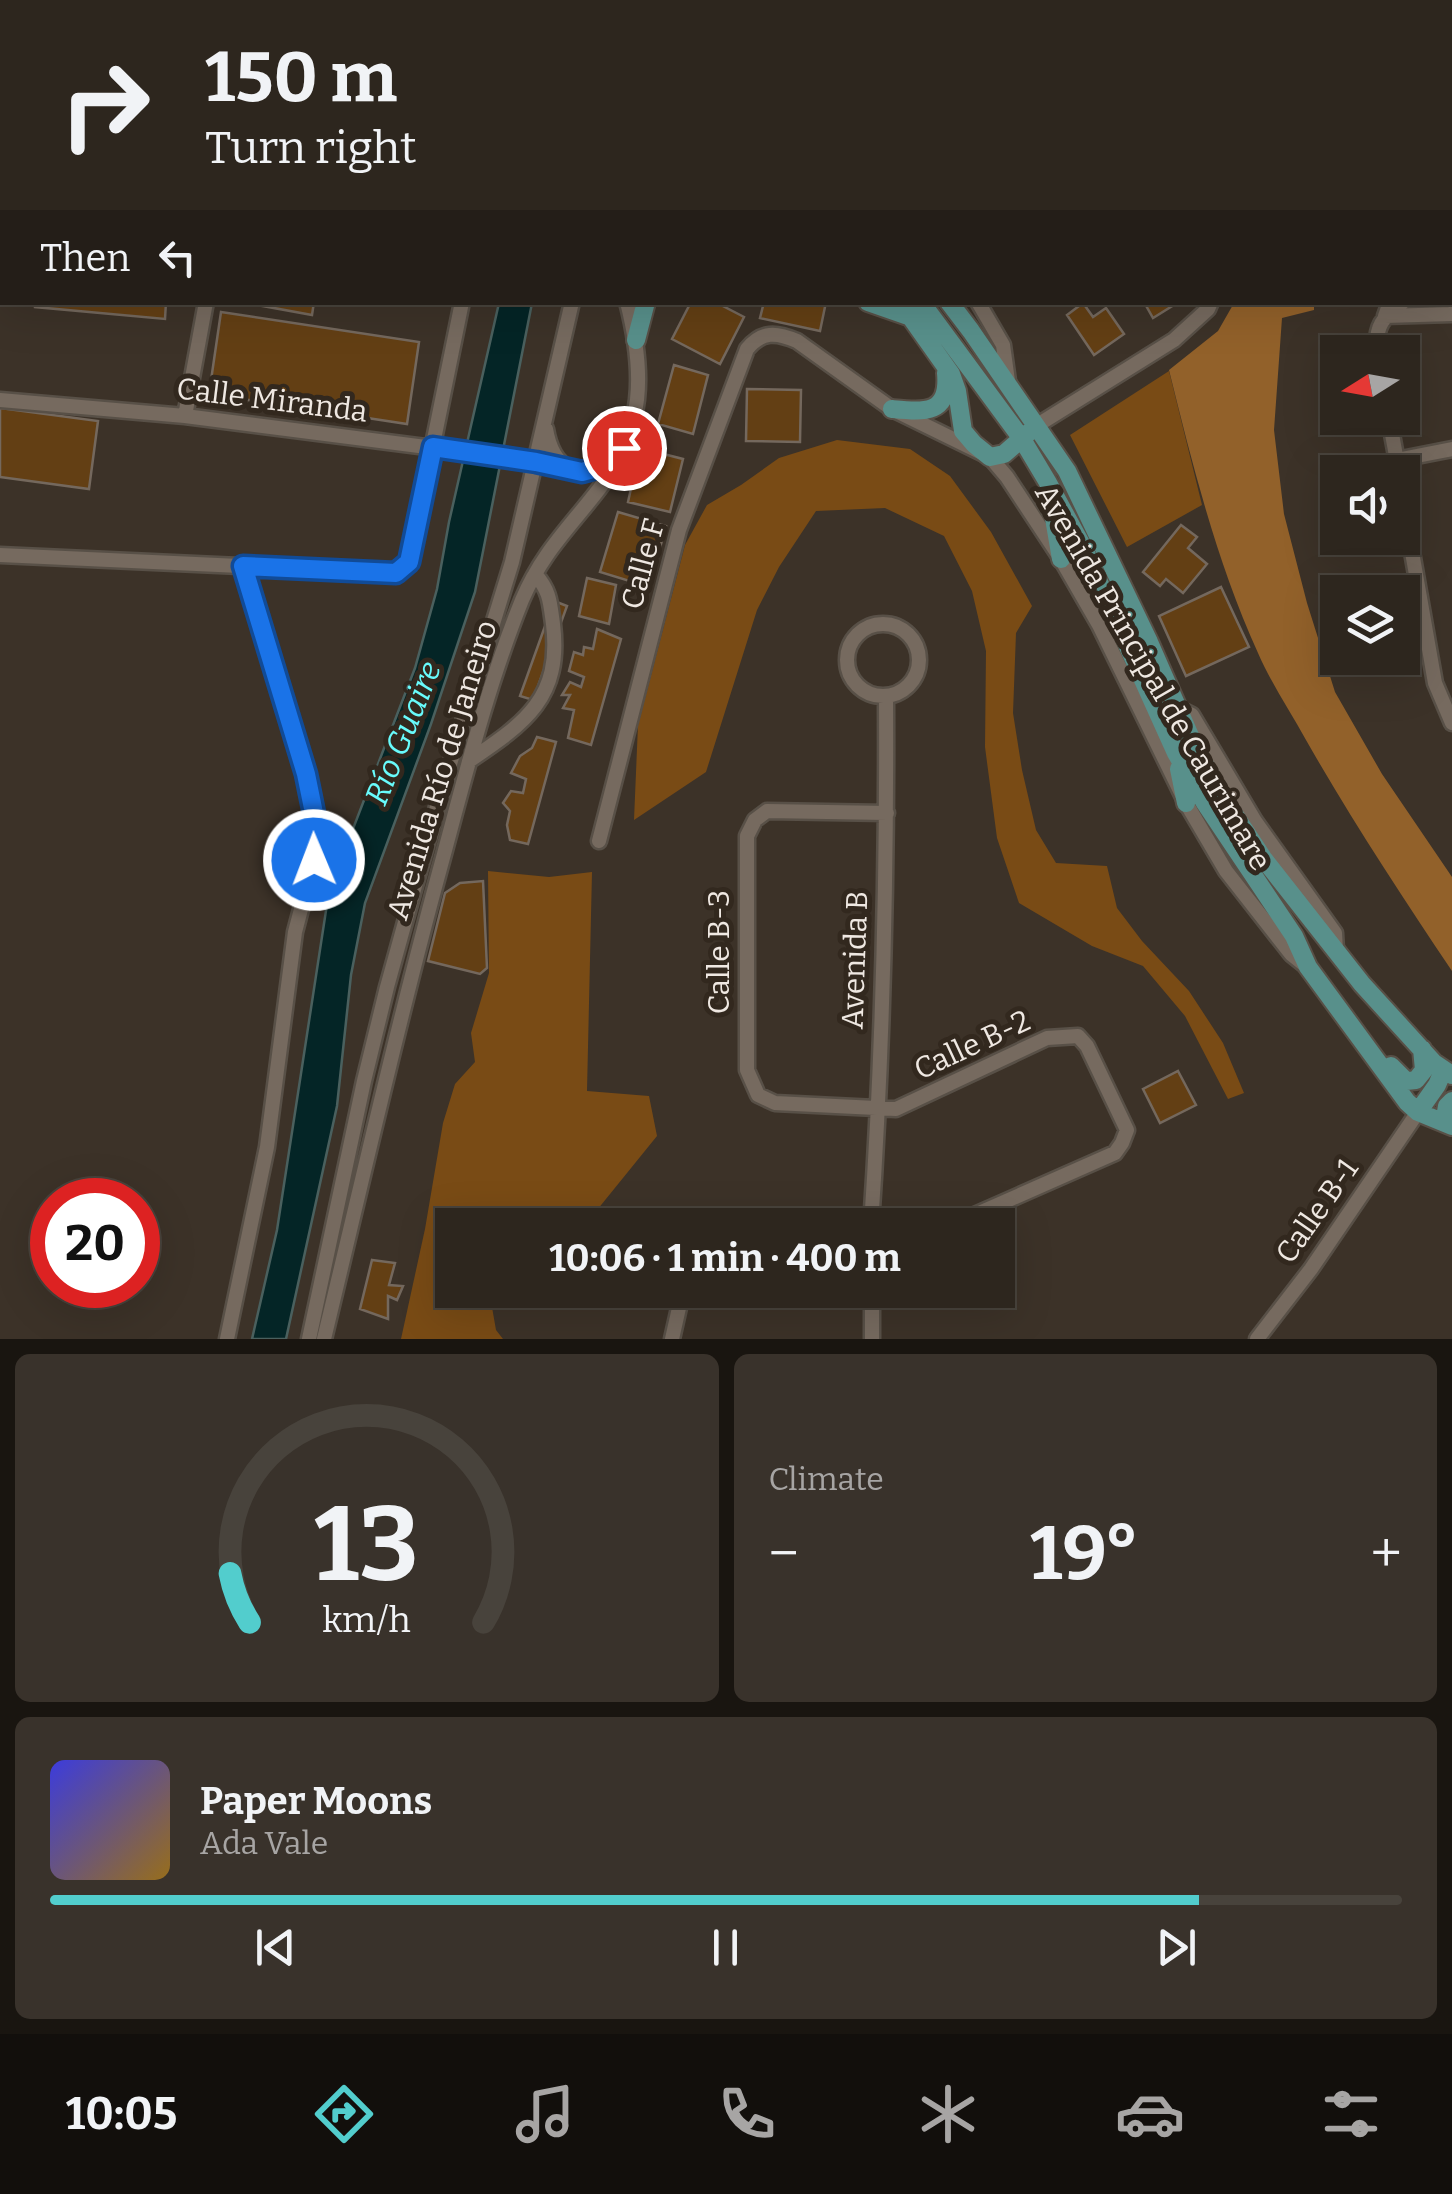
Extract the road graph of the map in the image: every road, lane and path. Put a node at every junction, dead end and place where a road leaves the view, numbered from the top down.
1 (205, 305) edge
2 (461, 305) edge
3 (571, 305) edge
4 (628, 305) edge
5 (645, 305) edge
6 (952, 305) edge
7 (980, 305) edge
8 (1210, 305) edge
9 (910, 307) edge
10 (1388, 309) edge
11 (1452, 314) edge
12 (1376, 335) edge
13 (636, 340) junction
14 (944, 363) junction
15 (1009, 386) junction
16 (0, 400) edge
17 (892, 408) junction
18 (186, 416) junction
19 (544, 424) junction
20 (1029, 433) junction
21 (437, 448) junction
22 (624, 448) junction
23 (1452, 449) edge
24 (990, 457) junction
25 (1420, 459) edge
26 (536, 462) junction
27 (575, 472) junction
28 (1047, 481) junction
29 (0, 555) edge
30 (1412, 555) edge
31 (1061, 560) junction
32 (243, 566) junction
33 (535, 574) junction
34 (1120, 627) junction
35 (886, 696) junction
36 (1452, 723) edge
37 (1176, 754) junction
38 (469, 761) junction
39 (1186, 803) junction
40 (887, 813) junction
41 (599, 841) dead end
42 (1308, 968) junction
43 (1352, 1027) junction
44 (1422, 1049) junction
45 (1446, 1080) edge
46 (1452, 1101) edge
47 (879, 1108) junction
48 (1418, 1112) junction
49 (1452, 1124) edge
50 (872, 1208) edge
51 (993, 1208) edge
52 (679, 1308) edge
53 (872, 1308) edge
54 (227, 1339) edge
55 (309, 1339) edge
56 (324, 1339) edge
57 (672, 1339) edge
58 (872, 1339) edge
59 (1257, 1339) edge

1 - 18 street
2 - 21 street
3 - 19 street, Avenida Río de Janeiro
4 - 13 street, Avenida Río de Janeiro
5 - 13 main road
6 - 15 main road, Avenida Principal de Caurimare
7 - 15 street
8 - 20 street
9 - 14 main road
9 - 20 main road, Avenida Principal de Caurimare
10 - 11 street
10 - 12 street
13 - 22 street, Avenida Río de Janeiro
14 - 17 main road
14 - 24 main road
15 - 20 main road, Avenida Principal de Caurimare
16 - 18 street, Calle Miranda
17 - 24 street, Calle F
17 - 41 street, Calle F
18 - 21 street, Calle Miranda
19 - 26 street, Avenida Río de Janeiro
19 - 27 street
20 - 24 main road
20 - 28 main road, Avenida Principal de Caurimare
20 - 34 main road
20 - 44 main road, Avenida Principal de Caurimare
21 - 26 street, Calle Miranda
21 - 32 street
22 - 27 street
22 - 33 street, Avenida Río de Janeiro
23 - 25 street
24 - 31 street, Avenida Principal de Caurimare
26 - 27 street, Calle Miranda
26 - 55 street, Avenida Río de Janeiro
28 - 31 main road
28 - 34 main road, Avenida Principal de Caurimare
29 - 32 street
30 - 36 street
31 - 39 street, Avenida Principal de Caurimare
32 - 54 street
33 - 38 street, Avenida Río de Janeiro
33 - 38 street
34 - 37 main road, Avenida Principal de Caurimare
35 - 35 street
35 - 40 street, Avenida B
37 - 39 main road
37 - 42 main road, Avenida Principal de Caurimare
38 - 56 street, Avenida Río de Janeiro
39 - 42 street, Avenida Principal de Caurimare
40 - 47 street, Avenida B
40 - 47 street, Calle B-3
42 - 43 main road, Avenida Principal de Caurimare
43 - 44 main road
43 - 48 main road, Avenida Principal de Caurimare
44 - 45 main road, Avenida Principal de Caurimare
45 - 48 main road
46 - 49 main road
47 - 50 street, Avenida B
47 - 51 street, Calle B-2
48 - 49 main road, Avenida Principal de Caurimare
48 - 59 street, Calle B-1
52 - 57 street
53 - 58 street

